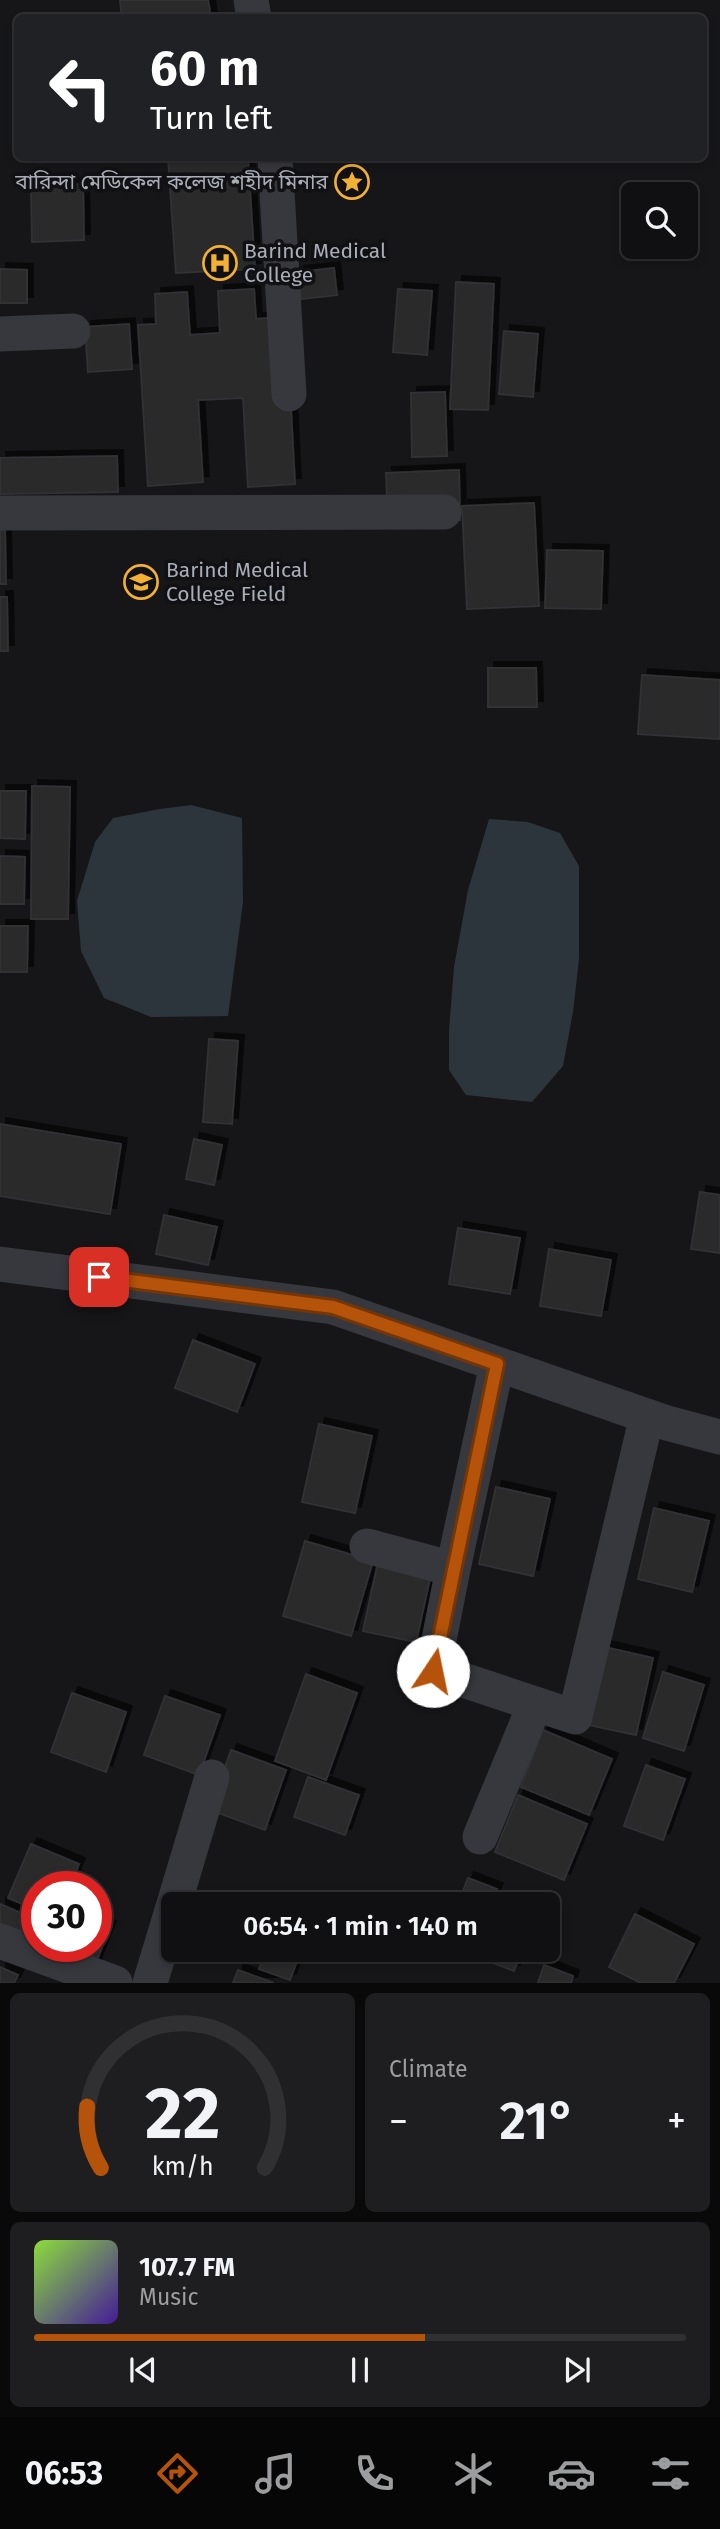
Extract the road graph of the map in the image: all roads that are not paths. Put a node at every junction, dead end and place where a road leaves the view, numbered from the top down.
1 (275, 161) edge
2 (73, 331) dead end
3 (0, 334) edge
4 (289, 394) dead end
5 (443, 512) dead end
6 (0, 513) edge
7 (0, 1264) edge
8 (497, 1364) junction
9 (646, 1416) junction
10 (720, 1437) edge
11 (367, 1546) dead end
12 (453, 1569) junction
13 (535, 1704) junction
14 (212, 1777) dead end
15 (481, 1837) dead end
16 (178, 1892) edge
17 (0, 1941) edge
18 (161, 1947) edge
19 (49, 1972) edge
20 (115, 1983) edge
21 (150, 1983) edge

1 - 4 street
2 - 3 street
5 - 6 street
7 - 8 street
8 - 9 street
8 - 12 street
9 - 10 street
9 - 13 street
11 - 12 street
12 - 13 street
13 - 15 street
14 - 16 street
17 - 19 street
18 - 21 street
19 - 20 street

